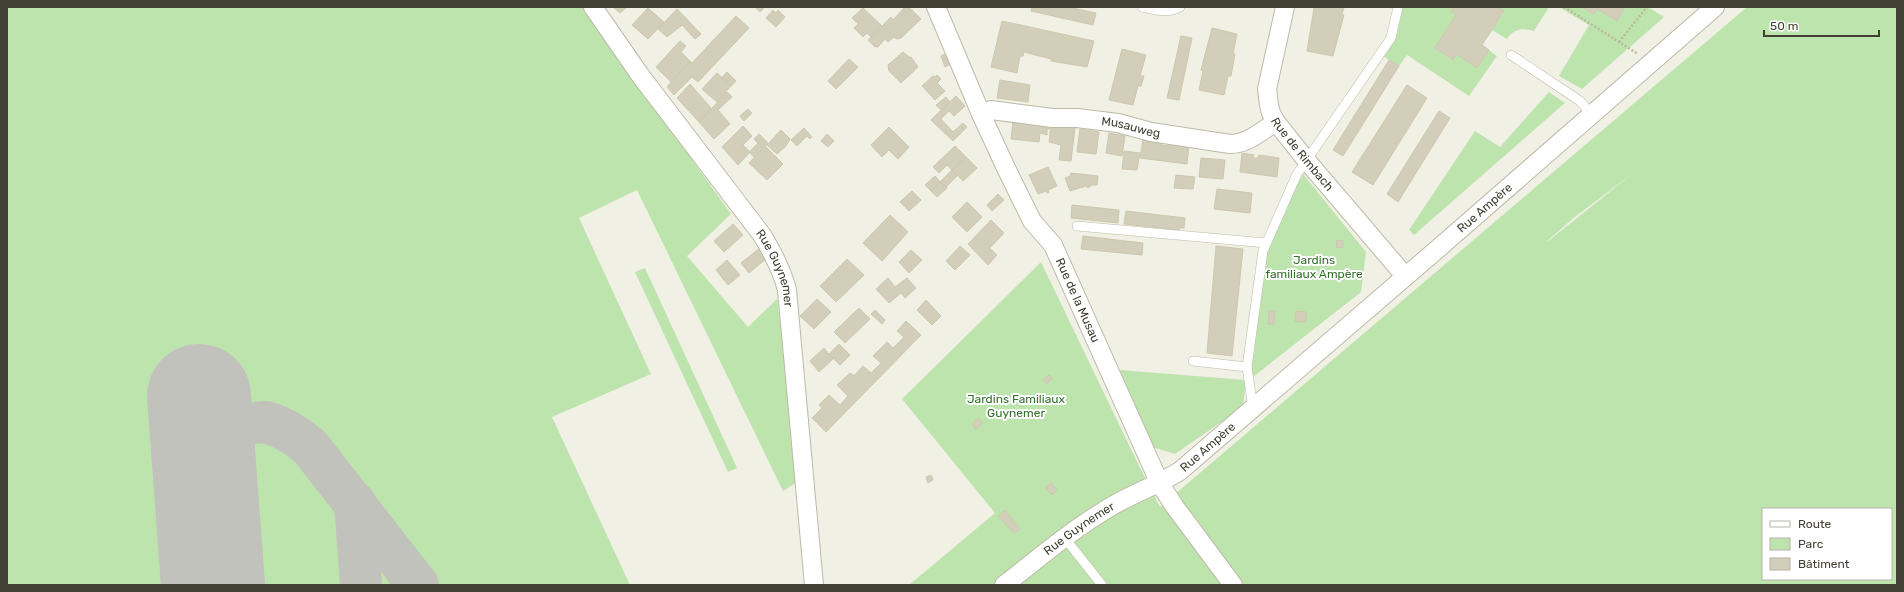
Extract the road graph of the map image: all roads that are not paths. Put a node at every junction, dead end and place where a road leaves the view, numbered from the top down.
1 (593, 7) edge
2 (936, 7) edge
3 (1142, 7) edge
4 (1180, 7) edge
5 (1285, 7) edge
6 (1398, 7) edge
7 (1715, 7) edge
8 (1511, 55) dead end
9 (981, 114) junction
10 (1592, 115) junction
11 (1276, 122) junction
12 (1307, 161) junction
13 (1076, 226) dead end
14 (1266, 243) junction
15 (1406, 276) junction
16 (1193, 360) dead end
17 (1247, 367) junction
18 (1253, 408) junction
19 (1160, 484) junction
20 (1064, 538) junction
21 (814, 585) edge
22 (1004, 585) edge
23 (1102, 585) edge
24 (1233, 585) edge

1 - 21 street, Rue Guynemer
2 - 9 street, Rue de la Musau
3 - 4 lane
5 - 11 street, Rue de Rimbach
6 - 12 lane
7 - 10 street, Rue Ampère
8 - 10 lane
9 - 11 street, Musauweg
9 - 19 street, Rue de la Musau
10 - 15 street, Rue Ampère
11 - 12 street, Rue de Rimbach
12 - 14 lane
12 - 15 street, Rue de Rimbach
13 - 14 lane
14 - 17 lane
15 - 18 street, Rue Ampère
16 - 17 lane
17 - 18 lane
18 - 19 street, Rue Ampère
19 - 20 street, Rue Guynemer
19 - 24 street, Rue de la Musau
20 - 22 street, Rue Guynemer
20 - 23 lane

